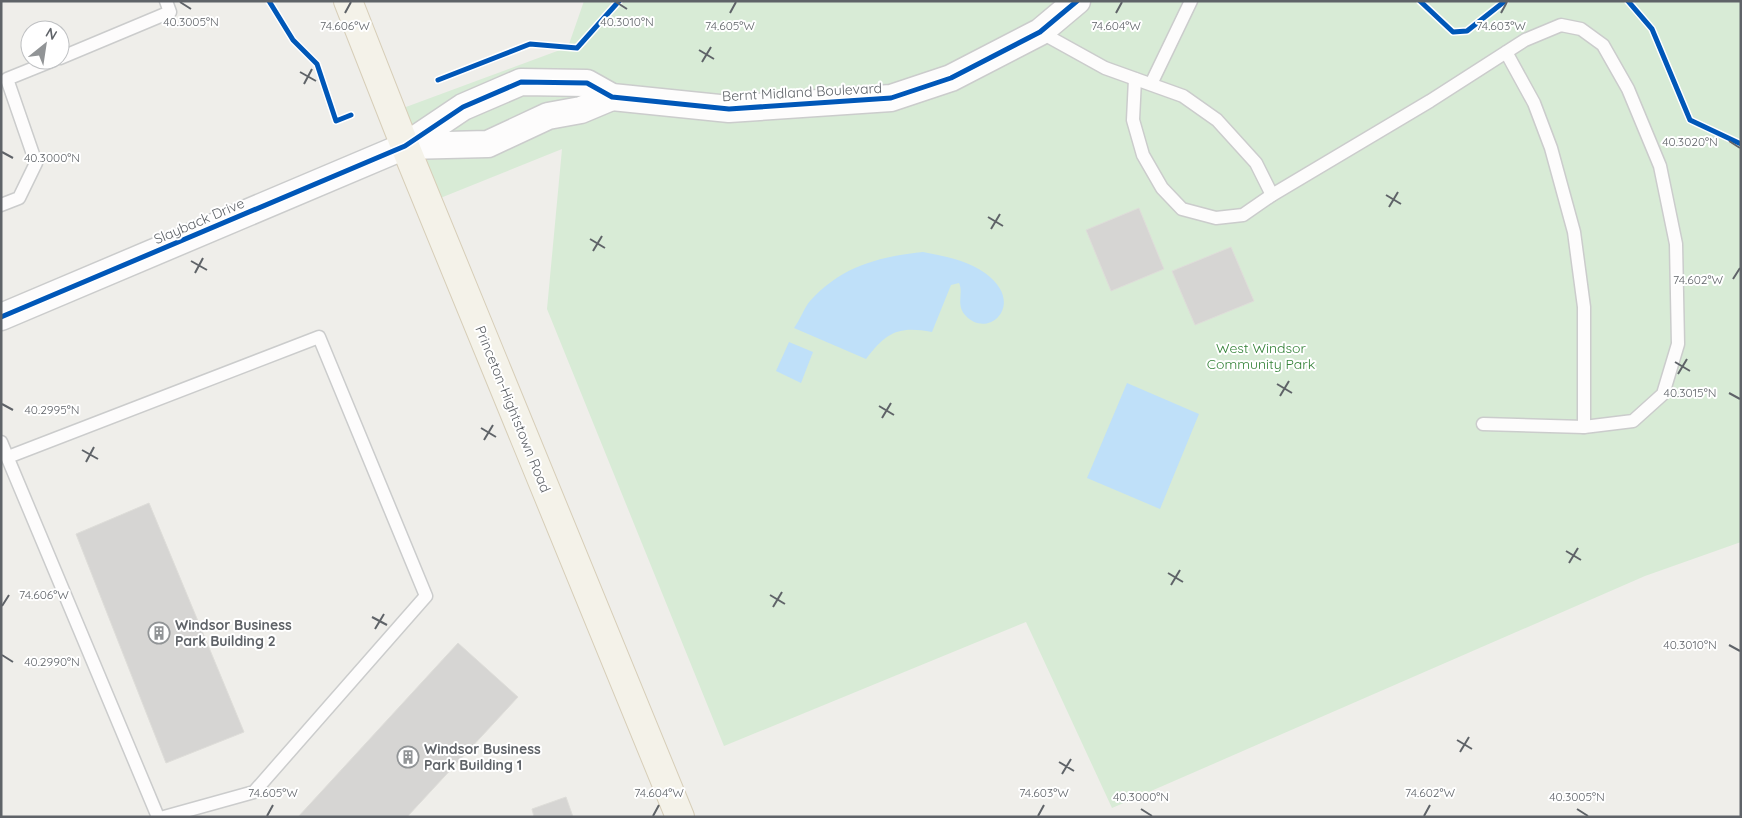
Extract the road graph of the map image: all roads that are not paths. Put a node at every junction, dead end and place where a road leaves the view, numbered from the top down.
1 (166, 1) edge
2 (348, 1) edge
3 (1077, 1) edge
4 (1191, 1) edge
5 (1040, 32) junction
6 (1506, 52) junction
7 (70, 54) edge
8 (30, 70) edge
9 (1134, 79) junction
10 (1150, 84) junction
11 (612, 97) junction
12 (405, 146) junction
13 (1272, 195) junction
14 (1, 205) edge
15 (1, 317) edge
16 (1483, 424) dead end
17 (1584, 427) junction
18 (1, 442) edge
19 (8, 457) junction
20 (158, 817) edge
21 (164, 817) edge
22 (680, 817) edge

1 - 7 lane
2 - 12 main road, Princeton-Hightstown Road
3 - 5 street, Bernt Midland Boulevard
4 - 10 lane
5 - 9 lane
5 - 11 street, Bernt Midland Boulevard
6 - 13 lane
6 - 17 lane
6 - 17 lane
8 - 14 lane
9 - 10 lane
9 - 13 lane
10 - 13 lane
11 - 12 street, Bernt Midland Boulevard
11 - 12 street, Bernt Midland Boulevard
12 - 15 street, Slayback Drive
12 - 22 main road, Princeton-Hightstown Road
16 - 17 lane
18 - 19 lane
19 - 20 lane
19 - 21 lane

